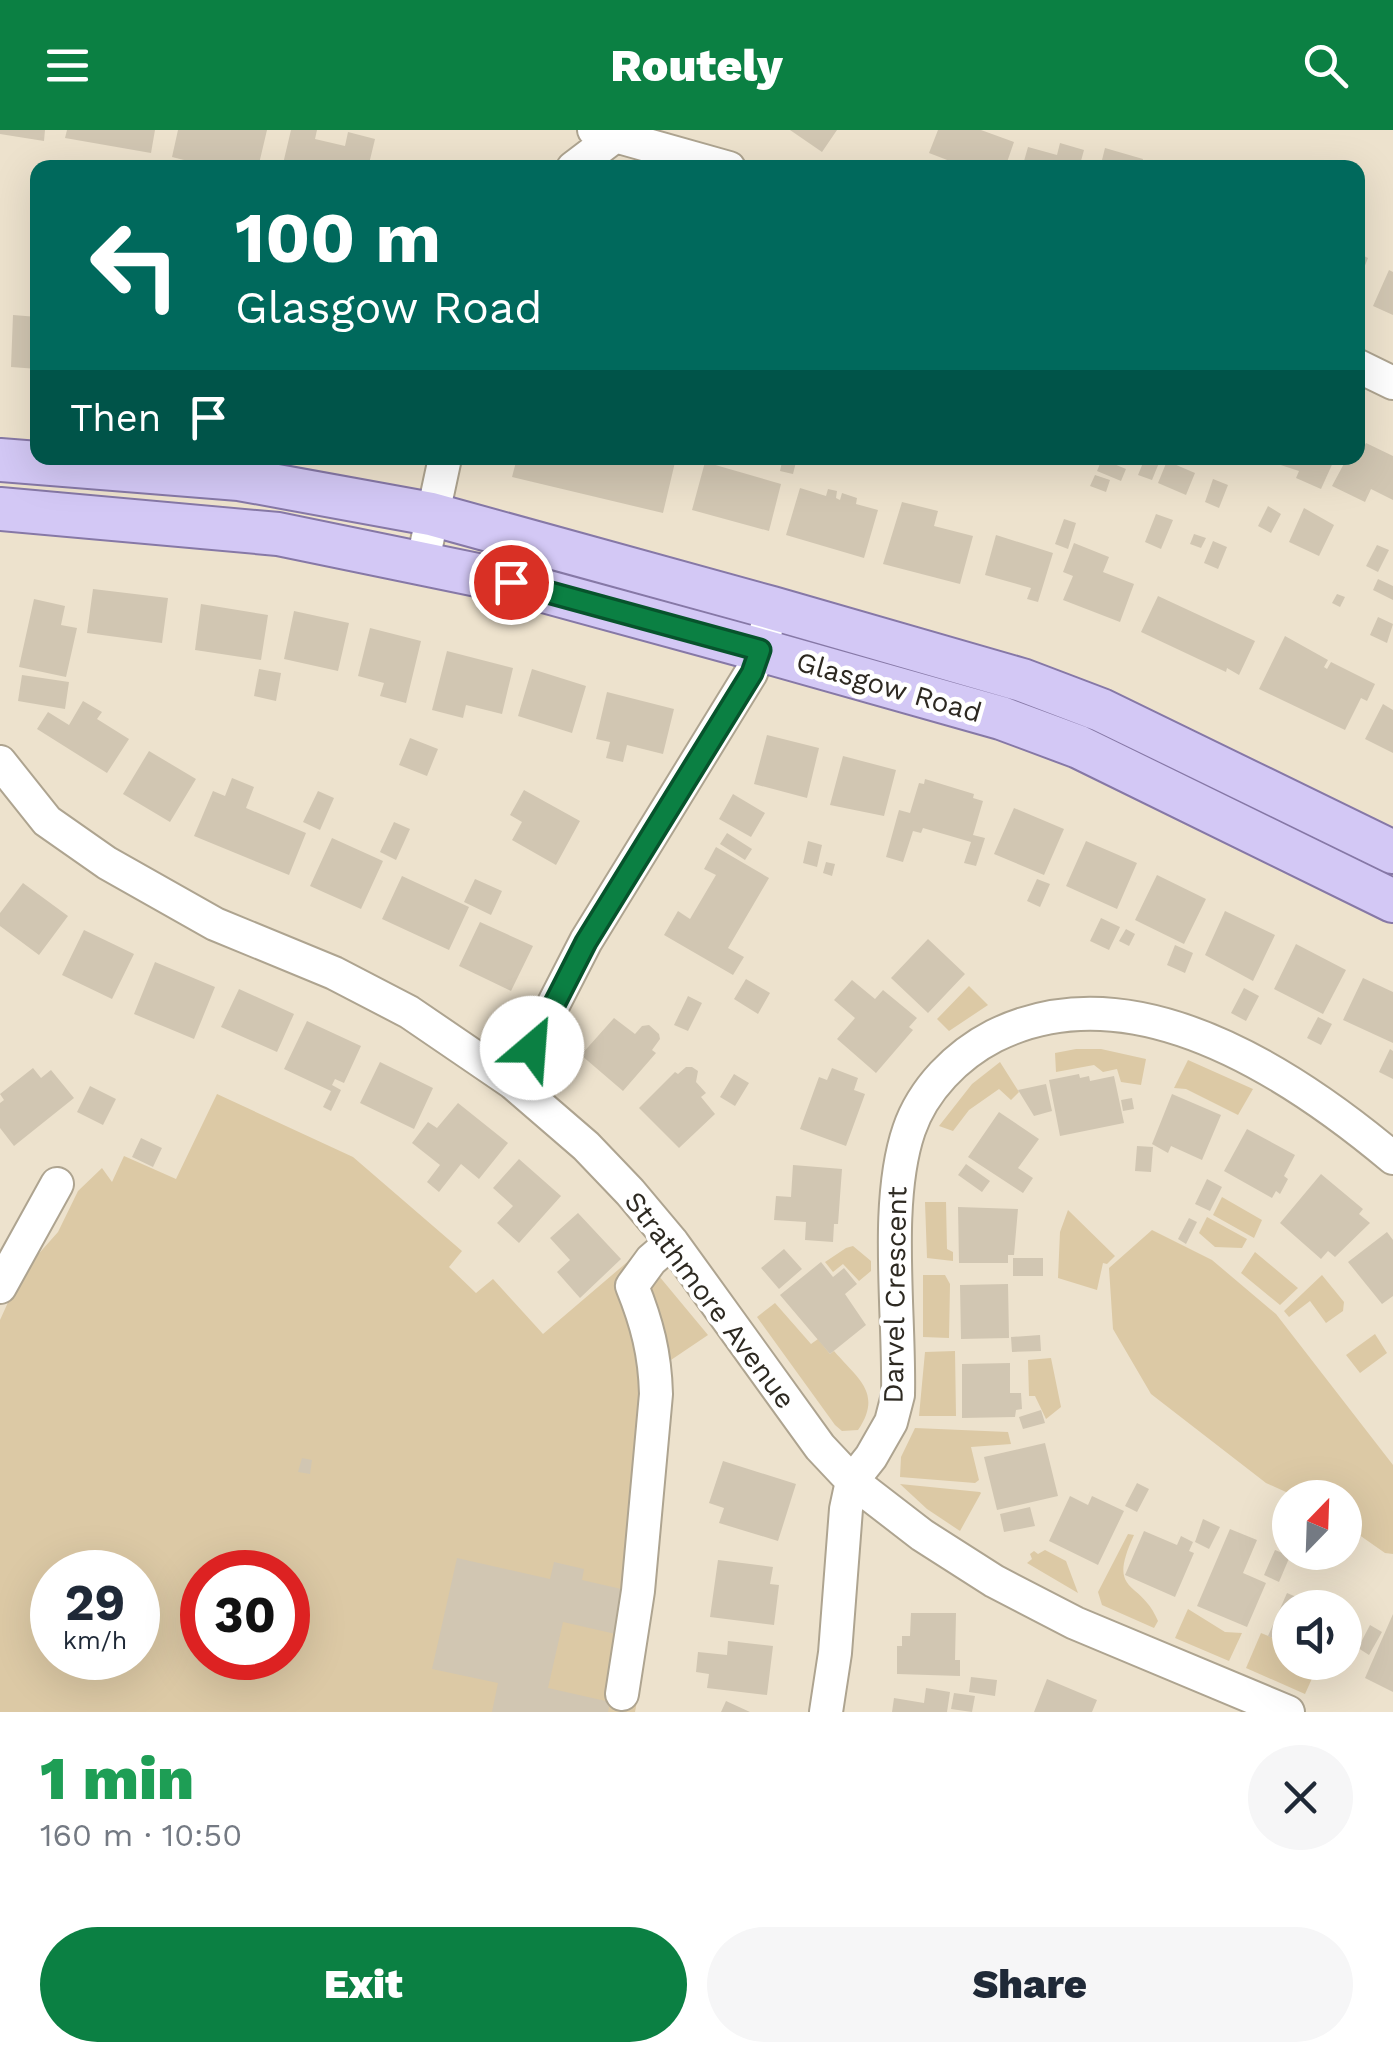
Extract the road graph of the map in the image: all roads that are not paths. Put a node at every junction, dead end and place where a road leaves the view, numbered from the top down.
1 (611, 132) edge
2 (582, 160) edge
3 (704, 160) edge
4 (1365, 369) edge
5 (1393, 383) edge
6 (0, 460) edge
7 (30, 462) edge
8 (63, 465) edge
9 (444, 465) edge
10 (0, 509) edge
11 (431, 514) junction
12 (422, 565) junction
13 (772, 608) junction
14 (760, 650) junction
15 (0, 762) edge
16 (1393, 852) edge
17 (1393, 901) edge
18 (514, 1083) junction
19 (1393, 1158) edge
20 (57, 1184) dead end
21 (672, 1242) junction
22 (9, 1254) edge
23 (0, 1287) edge
24 (852, 1481) junction
25 (622, 1694) dead end
26 (826, 1712) edge
27 (1288, 1712) edge

1 - 2 street
1 - 3 street
4 - 5 street
6 - 7 main road, Glasgow Road
8 - 11 main road, Glasgow Road
9 - 11 street
10 - 12 main road, Glasgow Road
11 - 12 street
11 - 13 main road, Glasgow Road
12 - 14 main road, Glasgow Road
13 - 14 street
13 - 16 main road, Glasgow Road
14 - 17 main road, Glasgow Road
14 - 18 street
15 - 18 street, Strathmore Avenue
18 - 21 street, Strathmore Avenue
19 - 24 street, Darvel Crescent
20 - 22 street
21 - 24 street, Strathmore Avenue
21 - 25 street
22 - 23 street
24 - 26 street
24 - 27 street, Strathmore Avenue

